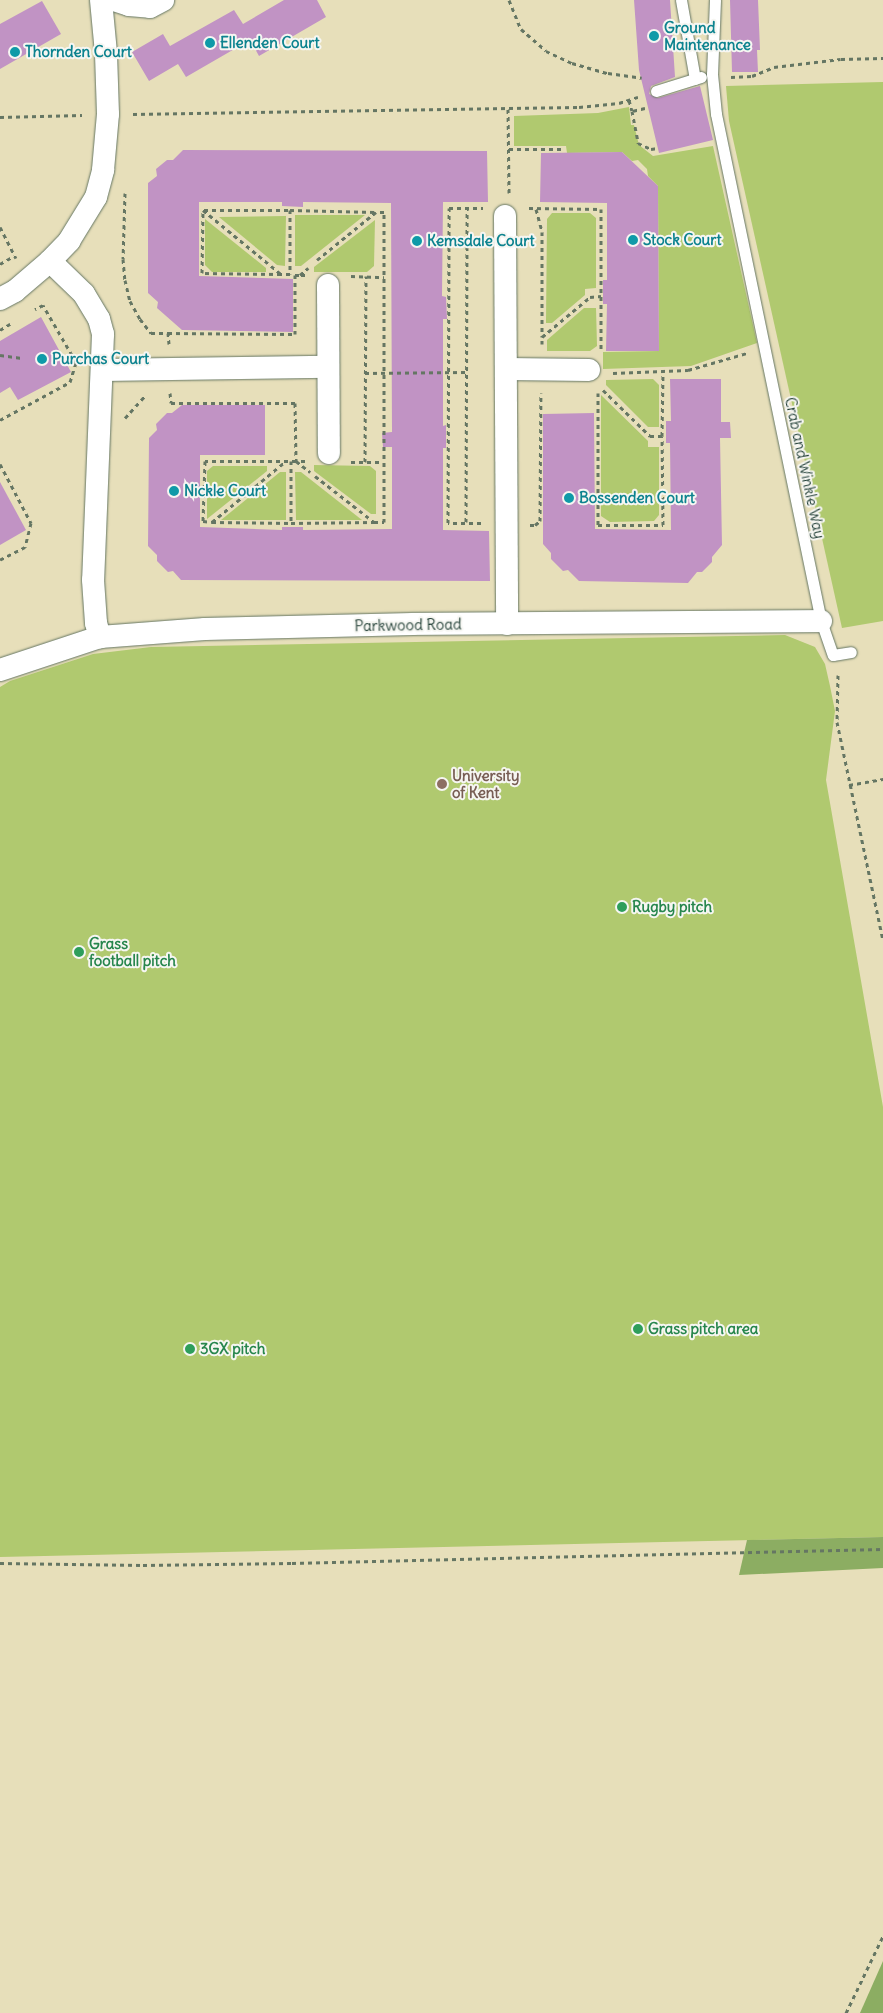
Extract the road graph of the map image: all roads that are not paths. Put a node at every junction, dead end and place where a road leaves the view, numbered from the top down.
1 (101, 0) edge
2 (114, 0) edge
3 (163, 0) edge
4 (681, 0) edge
5 (715, 0) edge
6 (712, 74) junction
7 (695, 79) junction
8 (656, 91) road end
9 (500, 207) road end
10 (50, 262) junction
11 (328, 278) road end
12 (0, 299) edge
13 (598, 365) road end
14 (328, 367) junction
15 (506, 369) junction
16 (103, 370) junction
17 (329, 458) road end
18 (821, 621) junction
19 (507, 624) junction
20 (100, 637) junction
21 (851, 652) dead end
22 (0, 670) edge

1 - 10 street
2 - 3 street
4 - 7 lane
5 - 6 lane, Crab and Winkle Way
6 - 7 lane
6 - 18 lane, Crab and Winkle Way
7 - 8 lane
9 - 15 street
10 - 12 street
10 - 16 street
11 - 14 street
13 - 15 street
14 - 16 street
14 - 17 street
15 - 19 street
16 - 20 street
18 - 19 street, Parkwood Road
18 - 21 lane, Crab and Winkle Way
19 - 20 street, Parkwood Road
20 - 22 street, Parkwood Road

